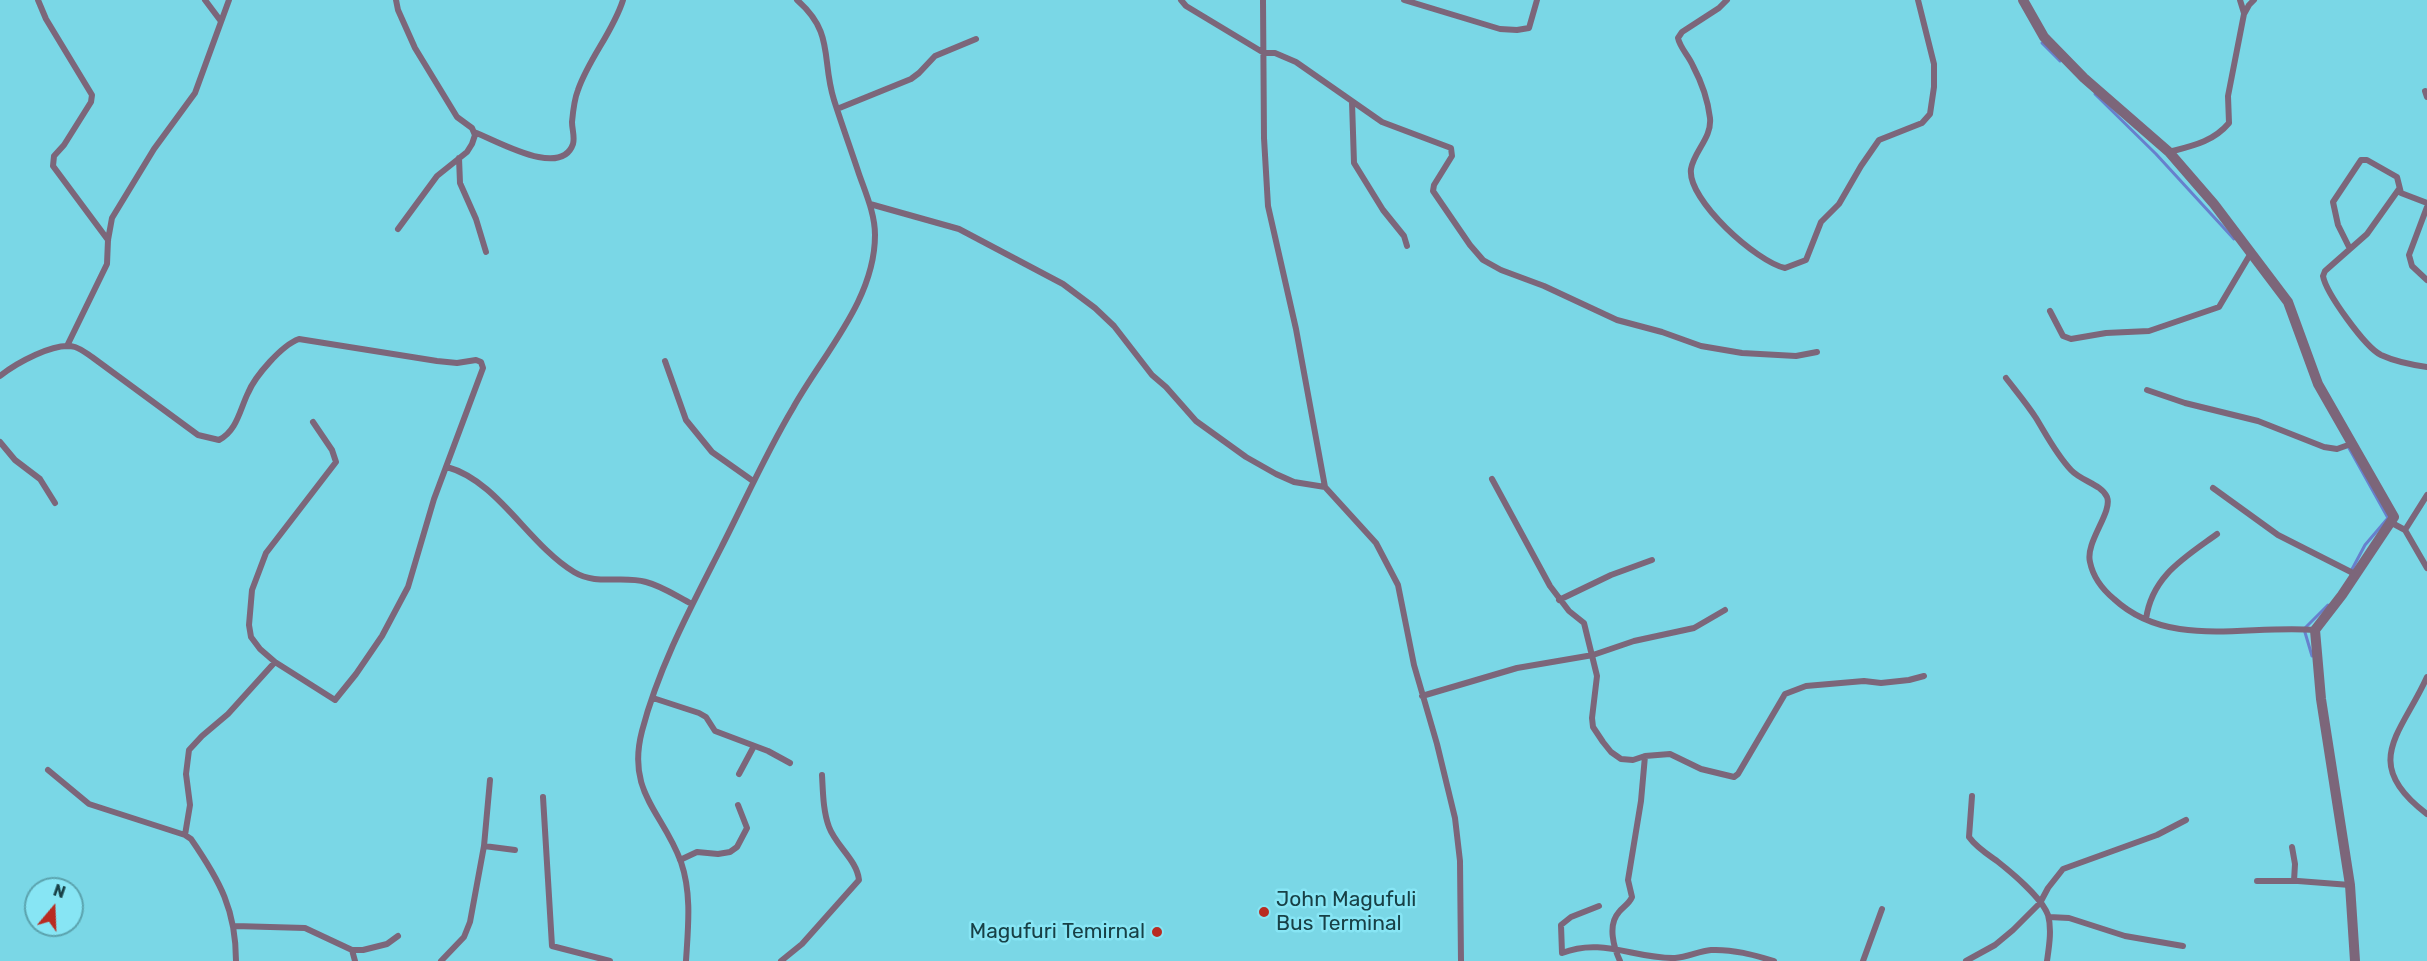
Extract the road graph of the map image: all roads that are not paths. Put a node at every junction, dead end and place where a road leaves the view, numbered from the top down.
1 (38, 0) edge
2 (205, 0) edge
3 (229, 0) edge
4 (396, 0) edge
5 (623, 0) edge
6 (797, 0) edge
7 (1181, 0) edge
8 (1263, 0) edge
9 (1404, 0) edge
10 (1537, 0) edge
11 (1727, 0) edge
12 (1918, 0) edge
13 (2023, 0) edge
14 (2240, 0) edge
15 (2254, 0) edge
16 (2244, 14) junction
17 (220, 20) junction
18 (976, 39) dead end
19 (1264, 53) junction
20 (1352, 102) junction
21 (837, 109) junction
22 (474, 132) junction
23 (2169, 152) junction
24 (459, 158) junction
25 (2399, 189) junction
26 (870, 204) junction
27 (2427, 205) edge
28 (398, 229) dead end
29 (108, 240) junction
30 (1407, 246) dead end
31 (2350, 249) junction
32 (486, 252) dead end
33 (2251, 253) junction
34 (2427, 280) edge
35 (2050, 311) dead end
36 (67, 346) junction
37 (1817, 352) dead end
38 (665, 361) dead end
39 (2427, 367) edge
40 (0, 376) edge
41 (2006, 378) dead end
42 (2148, 390) dead end
43 (314, 422) dead end
44 (0, 442) edge
45 (2351, 444) junction
46 (447, 467) junction
47 (1492, 479) dead end
48 (753, 481) junction
49 (1325, 487) junction
50 (2213, 488) dead end
51 (2427, 497) edge
52 (55, 502) dead end
53 (2392, 523) junction
54 (2405, 530) junction
55 (2217, 534) dead end
56 (1652, 560) dead end
57 (2427, 568) edge
58 (2354, 576) junction
59 (1559, 600) junction
60 (692, 604) junction
61 (1725, 610) dead end
62 (2146, 619) junction
63 (2315, 630) junction
64 (1593, 655) junction
65 (276, 662) junction
66 (1924, 676) dead end
67 (2427, 677) edge
68 (1422, 696) junction
69 (653, 698) junction
70 (754, 746) junction
71 (1645, 756) junction
72 (790, 764) dead end
73 (48, 770) dead end
74 (739, 774) dead end
75 (822, 775) dead end
76 (490, 780) dead end
77 (1972, 796) dead end
78 (543, 797) dead end
79 (738, 805) dead end
80 (2427, 814) edge
81 (2186, 820) dead end
82 (185, 835) junction
83 (484, 846) junction
84 (2292, 847) dead end
85 (515, 850) dead end
86 (680, 860) junction
87 (2257, 881) dead end
88 (2294, 881) junction
89 (2350, 885) junction
90 (2040, 903) junction
91 (1599, 906) dead end
92 (1882, 909) dead end
93 (2049, 917) junction
94 (235, 926) junction
95 (398, 936) dead end
96 (2183, 946) dead end
97 (1615, 949) junction
98 (352, 950) junction
99 (236, 961) edge
100 (355, 961) edge
101 (441, 961) edge
102 (610, 961) edge
103 (686, 961) edge
104 (781, 961) edge
105 (1461, 961) edge
106 (1620, 961) edge
107 (1774, 961) edge
108 (1863, 961) edge
109 (1966, 961) edge
110 (2047, 961) edge
111 (2355, 961) edge

1 - 29 street
2 - 17 street
3 - 17 street
4 - 22 street
5 - 22 street
6 - 21 street
7 - 19 street
8 - 19 street
9 - 10 street
11 - 12 street
13 - 23 street
14 - 16 street
15 - 16 street
16 - 23 street
17 - 29 street
18 - 21 street
19 - 20 street
19 - 49 street
20 - 30 street
20 - 37 street
21 - 26 street
22 - 24 street
23 - 33 street
24 - 28 street
24 - 32 street
25 - 27 street
25 - 31 street
25 - 31 street
26 - 48 street
26 - 49 street
27 - 34 street
29 - 36 street
31 - 39 street
33 - 35 street
33 - 45 street
36 - 40 street
36 - 46 street
38 - 48 street
41 - 62 street
42 - 45 street
43 - 65 street
44 - 52 street
45 - 53 street
46 - 60 street
46 - 65 street
47 - 59 street
48 - 60 street
49 - 68 street
50 - 58 street
51 - 54 street
53 - 54 street
53 - 58 street
54 - 57 street
55 - 62 street
56 - 59 street
58 - 63 street
59 - 64 street
60 - 69 street
61 - 64 street
62 - 63 street
63 - 89 street
64 - 68 street
64 - 71 street
65 - 82 street
66 - 71 street
67 - 80 street
68 - 105 street
69 - 70 street
69 - 86 street
70 - 72 street
70 - 74 street
71 - 97 street
73 - 82 street
75 - 104 street
76 - 83 street
77 - 90 street
78 - 102 street
79 - 86 street
81 - 90 street
82 - 94 street
83 - 85 street
83 - 101 street
84 - 88 street
86 - 103 street
87 - 88 street
88 - 89 street
89 - 111 street
90 - 93 street
90 - 109 street
91 - 97 street
92 - 108 street
93 - 96 street
93 - 110 street
94 - 98 street
94 - 99 street
95 - 98 street
97 - 106 street
97 - 107 street
98 - 100 street

